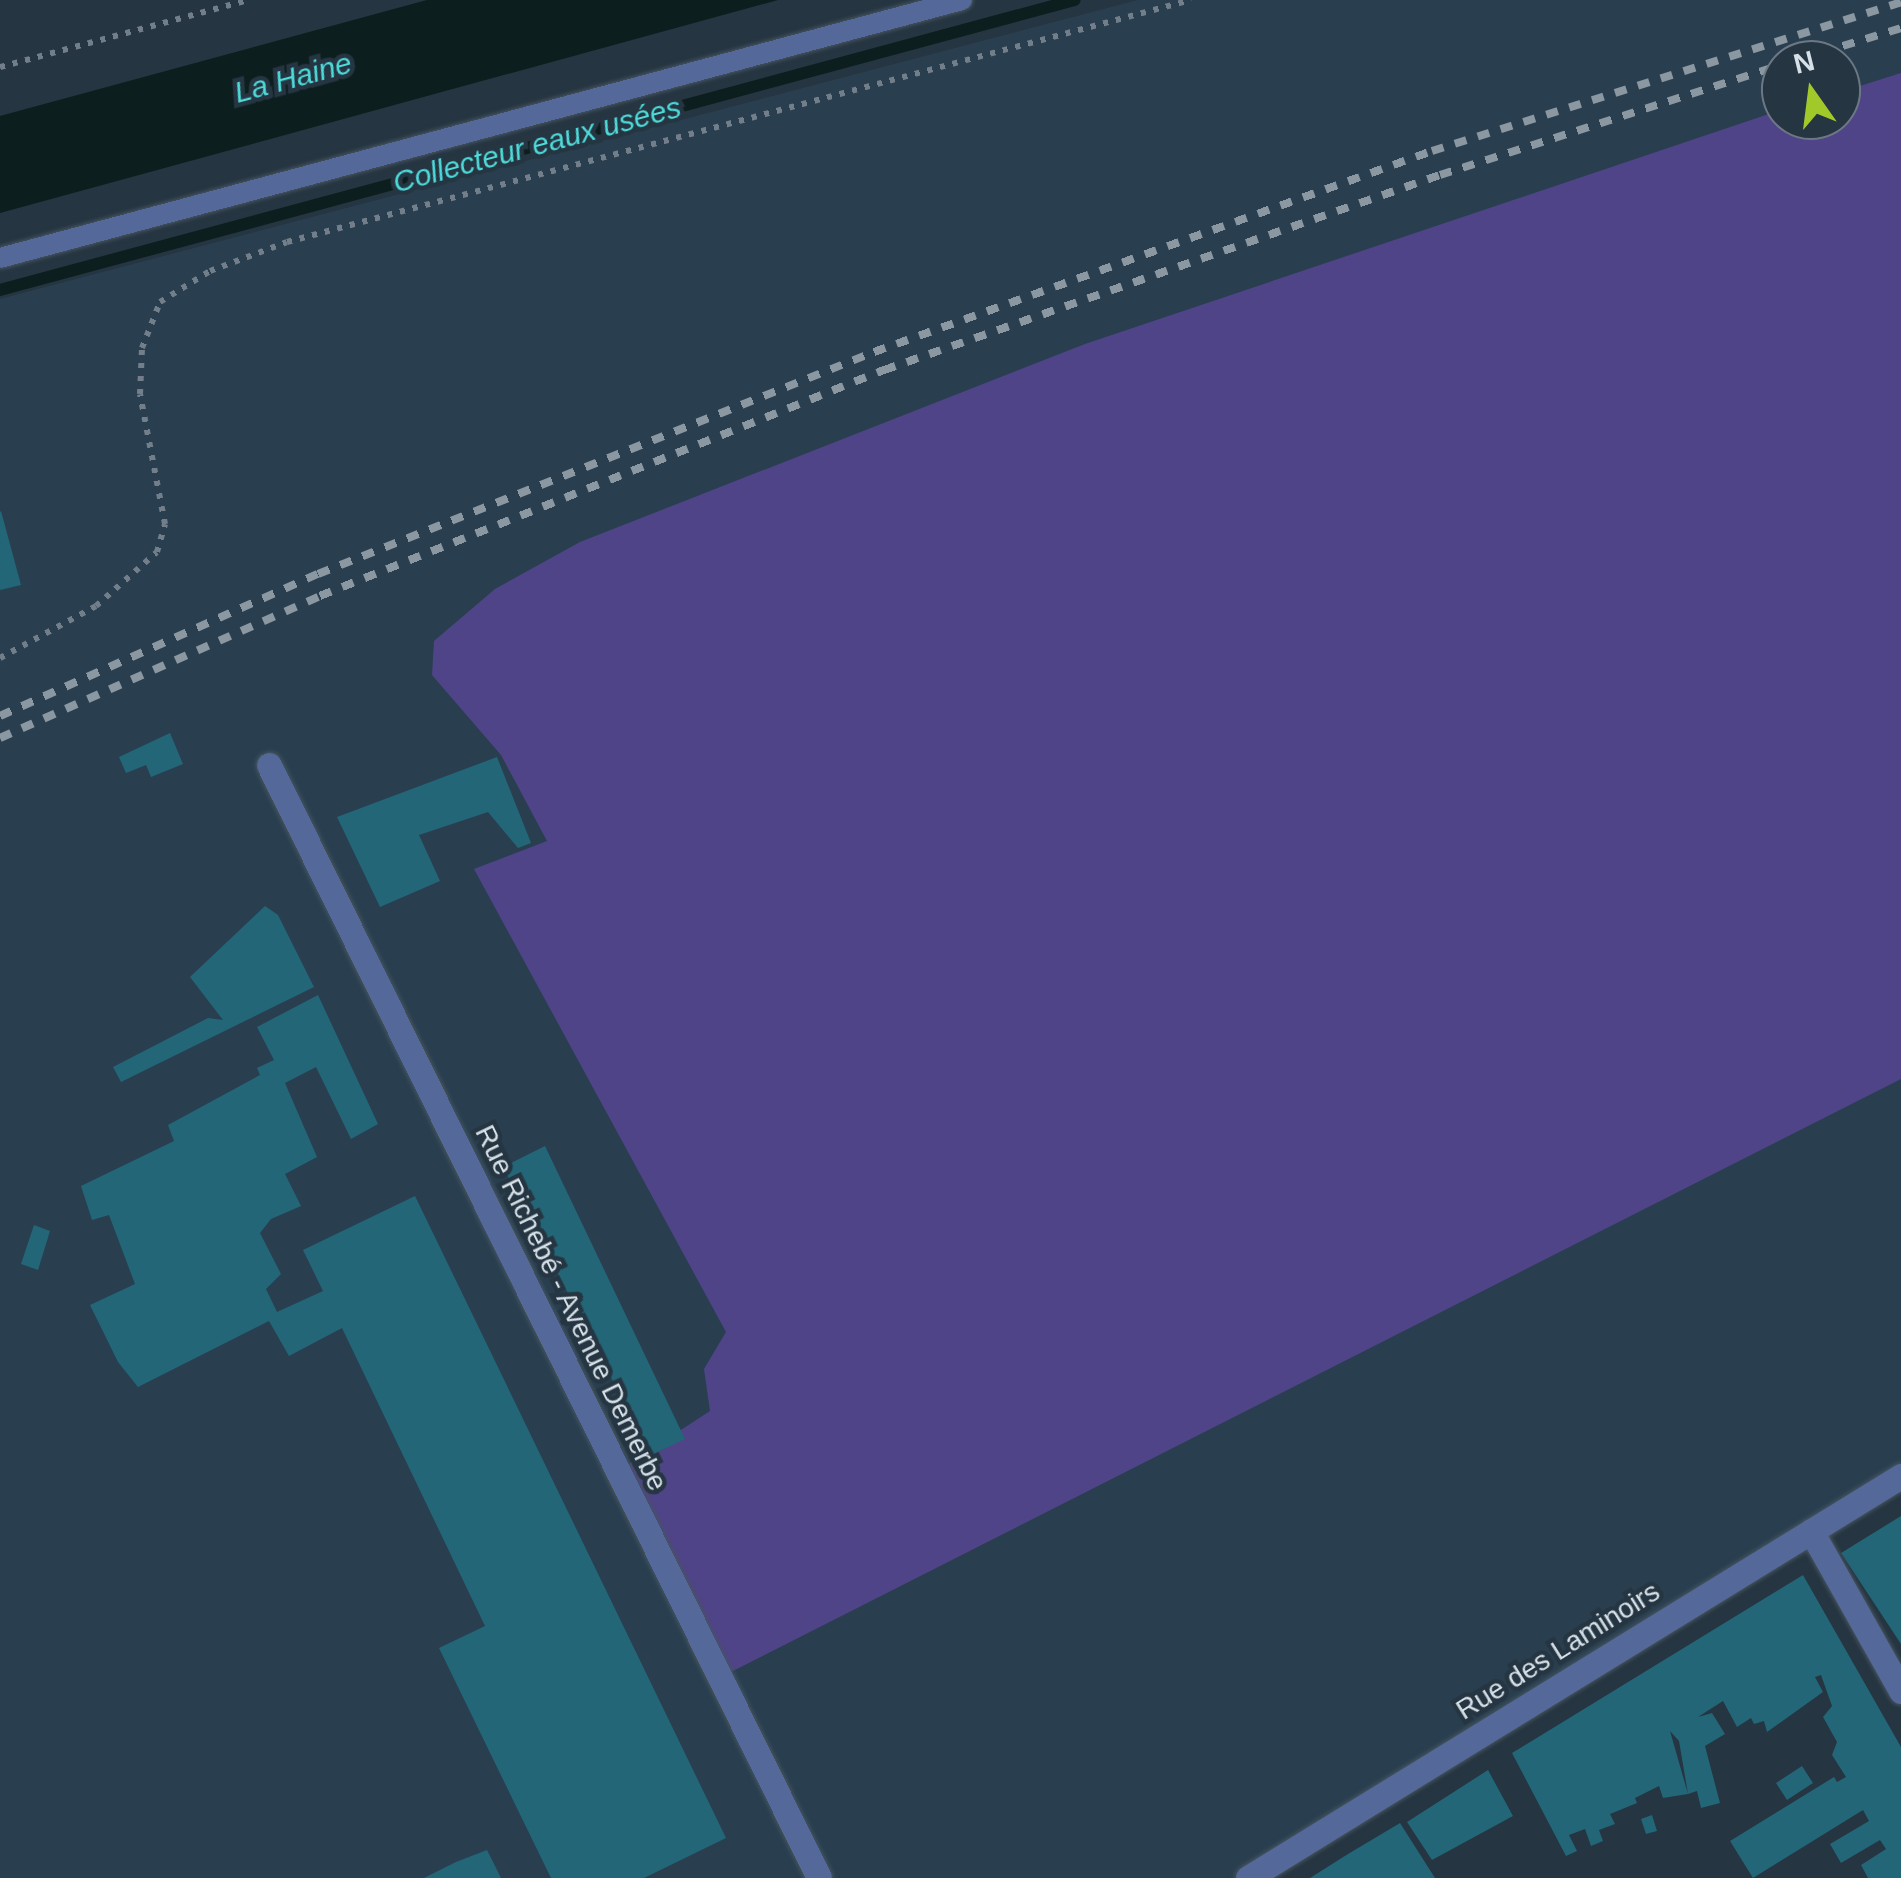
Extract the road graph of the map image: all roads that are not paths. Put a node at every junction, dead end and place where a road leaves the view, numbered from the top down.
1 (962, 0) edge
2 (0, 258) edge
3 (270, 766) dead end
4 (1901, 1476) edge
5 (1810, 1531) junction
6 (1901, 1692) edge
7 (819, 1878) edge
8 (1248, 1878) edge

1 - 2 lane
3 - 7 street, Rue Richebé - Avenue Demerbe
4 - 5 street, Rue des Laminoirs
5 - 6 street
5 - 8 street, Rue des Laminoirs

